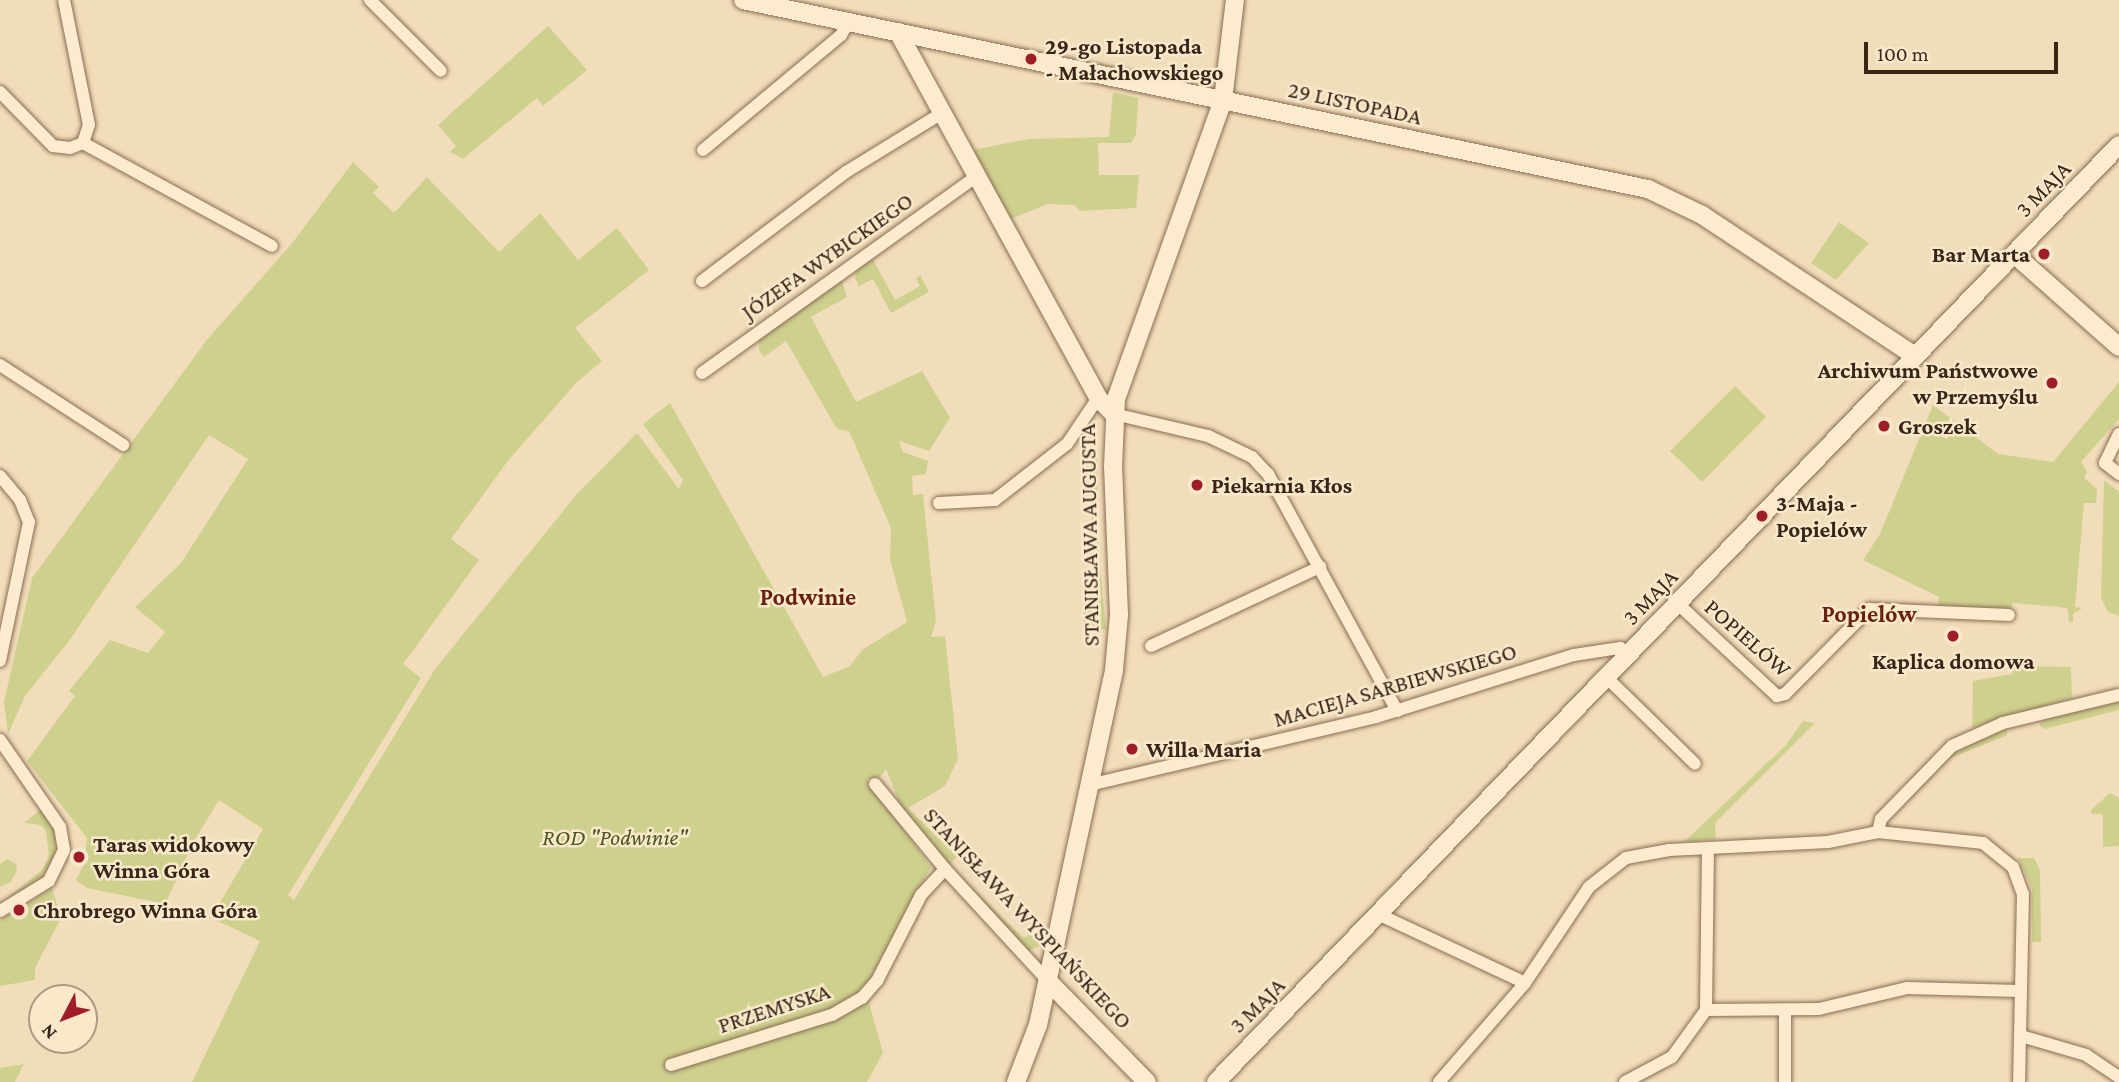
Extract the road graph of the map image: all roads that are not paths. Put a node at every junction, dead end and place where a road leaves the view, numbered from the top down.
1 (64, 0) edge
2 (370, 0) edge
3 (743, 0) edge
4 (1234, 0) edge
5 (849, 21) junction
6 (898, 32) junction
7 (441, 71) dead end
8 (0, 92) edge
9 (1223, 100) junction
10 (942, 113) junction
11 (83, 143) junction
12 (703, 150) dead end
13 (2116, 153) edge
14 (977, 176) junction
15 (272, 246) dead end
16 (2014, 254) junction
17 (702, 281) dead end
18 (2119, 347) edge
19 (1915, 356) junction
20 (0, 365) edge
21 (702, 373) dead end
22 (1124, 376) junction
23 (1094, 389) junction
24 (1114, 414) junction
25 (2119, 433) edge
26 (123, 445) dead end
27 (2119, 474) edge
28 (0, 476) edge
29 (939, 503) dead end
30 (1320, 567) junction
31 (1677, 603) junction
32 (2008, 615) dead end
33 (1151, 646) dead end
34 (1627, 655) junction
35 (0, 662) edge
36 (1606, 677) junction
37 (2119, 695) edge
38 (1397, 711) junction
39 (0, 740) edge
40 (1695, 764) dead end
41 (875, 784) dead end
42 (1089, 785) junction
43 (1878, 832) junction
44 (1708, 848) junction
45 (945, 869) junction
46 (0, 911) edge
47 (1378, 914) junction
48 (1048, 981) junction
49 (1525, 983) junction
50 (2019, 991) junction
51 (1706, 1010) junction
52 (1785, 1010) junction
53 (2021, 1036) junction
54 (671, 1065) dead end
55 (2119, 1077) edge
56 (1016, 1082) edge
57 (1147, 1082) edge
58 (1216, 1082) edge
59 (1438, 1082) edge
60 (1625, 1082) edge
61 (1785, 1082) edge
62 (2019, 1082) edge

1 - 11 street
2 - 7 street
3 - 5 main road, 29 LISTOPADA
4 - 9 main road
5 - 6 main road, 29 LISTOPADA
5 - 12 street
6 - 9 main road, 29 LISTOPADA
6 - 10 main road, STANISŁAWA AUGUSTA
8 - 11 street
9 - 19 main road, 29 LISTOPADA
9 - 22 main road
10 - 14 main road, STANISŁAWA AUGUSTA
10 - 17 street
11 - 15 street
13 - 16 main road, 3 MAJA
14 - 21 street, JÓZEFA WYBICKIEGO
14 - 23 main road, STANISŁAWA AUGUSTA
16 - 18 main road
16 - 19 main road, 3 MAJA
19 - 31 main road, 3 MAJA
20 - 26 street
22 - 23 main road
22 - 24 main road
23 - 24 main road, STANISŁAWA AUGUSTA
23 - 29 street
24 - 30 street
24 - 42 main road, STANISŁAWA AUGUSTA
25 - 27 street
28 - 35 street
30 - 33 street
30 - 38 street
31 - 32 street, POPIELÓW
31 - 34 main road, 3 MAJA
34 - 36 main road, 3 MAJA
34 - 38 street, MACIEJA SARBIEWSKIEGO
36 - 40 street
36 - 47 main road, 3 MAJA
37 - 43 street
38 - 42 street, MACIEJA SARBIEWSKIEGO
39 - 46 street
41 - 45 street, STANISŁAWA WYSPIAŃSKIEGO
42 - 48 main road, STANISŁAWA AUGUSTA
43 - 44 street
43 - 50 street
44 - 49 street
44 - 51 street
45 - 48 street, STANISŁAWA WYSPIAŃSKIEGO
45 - 54 street, PRZEMYSKA
47 - 49 street
47 - 58 main road, 3 MAJA
48 - 56 main road, STANISŁAWA AUGUSTA
48 - 57 main road, STANISŁAWA WYSPIAŃSKIEGO
49 - 59 street
50 - 52 street
50 - 53 street
51 - 52 street
51 - 60 street
52 - 61 street
53 - 55 street
53 - 62 street

